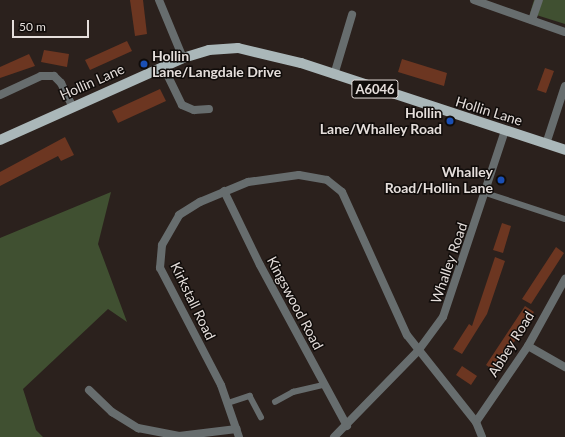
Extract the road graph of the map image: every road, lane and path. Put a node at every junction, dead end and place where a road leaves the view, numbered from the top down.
1 (159, 0) edge
2 (474, 0) edge
3 (539, 0) edge
4 (352, 15) dead end
5 (532, 20) junction
6 (565, 32) edge
7 (182, 58) junction
8 (163, 66) junction
9 (334, 75) junction
10 (565, 86) edge
11 (0, 95) edge
12 (72, 106) junction
13 (209, 109) dead end
14 (505, 131) junction
15 (0, 140) edge
16 (546, 144) junction
17 (565, 150) edge
18 (224, 191) junction
19 (486, 193) junction
20 (565, 219) edge
21 (565, 279) edge
22 (528, 346) junction
23 (418, 351) junction
24 (565, 367) edge
25 (324, 385) junction
26 (89, 390) dead end
27 (275, 402) dead end
28 (228, 403) junction
29 (261, 417) dead end
30 (476, 422) junction
31 (347, 426) junction
32 (238, 433) edge
33 (334, 437) edge
34 (482, 437) edge

1 - 7 street
2 - 5 street
3 - 5 street
4 - 9 street
5 - 6 street
7 - 8 main road, Hollin Lane / A6046
7 - 9 main road, Hollin Lane / A6046
8 - 12 main road, Hollin Lane / A6046
8 - 13 street
9 - 14 main road, Hollin Lane / A6046
10 - 16 street
11 - 12 street
12 - 15 main road, Hollin Lane / A6046
14 - 16 main road, Hollin Lane / A6046
14 - 19 street, Whalley Road
16 - 17 main road, Hollin Lane / A6046
18 - 23 street, Kirkstall Road
18 - 25 street, Kingswood Road
18 - 28 street, Kirkstall Road
19 - 20 lane
19 - 23 street, Whalley Road
21 - 22 street, Abbey Road
22 - 24 street
22 - 30 street, Abbey Road
23 - 30 street, Kirkstall Road
23 - 31 street, Whalley Road
25 - 27 lane
25 - 31 street, Kingswood Road
26 - 32 street
28 - 29 lane
28 - 32 street, Kirkstall Road
30 - 34 street, Kirkstall Road
31 - 33 street, Whalley Road

